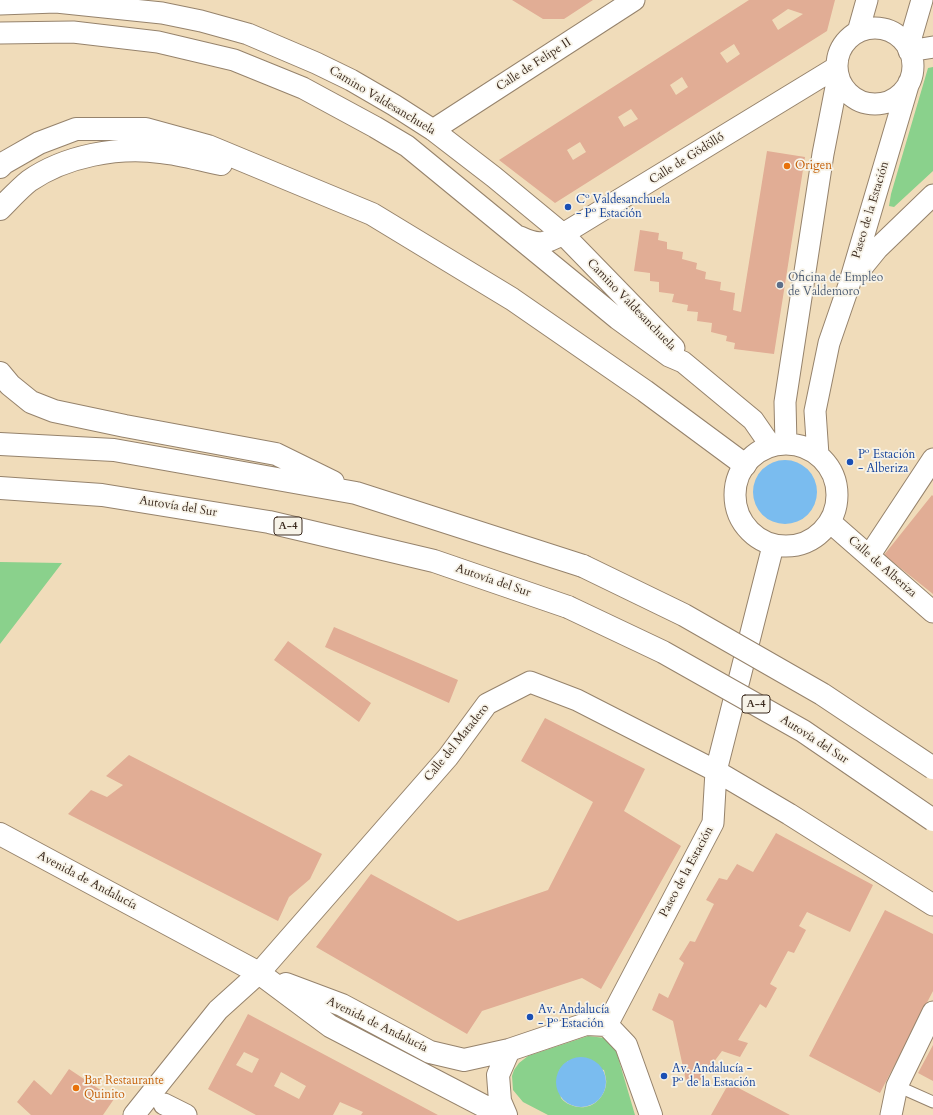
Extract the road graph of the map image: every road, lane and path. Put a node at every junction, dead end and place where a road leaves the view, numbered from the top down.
1 (634, 0) edge
2 (867, 0) edge
3 (922, 0) edge
4 (56, 1) edge
5 (0, 4) edge
6 (858, 32) junction
7 (0, 33) edge
8 (933, 47) edge
9 (908, 49) junction
10 (837, 72) junction
11 (909, 82) junction
12 (434, 130) junction
13 (0, 166) edge
14 (271, 174) junction
15 (933, 195) edge
16 (0, 208) edge
17 (513, 234) junction
18 (563, 234) junction
19 (849, 285) junction
20 (683, 362) junction
21 (0, 373) edge
22 (0, 444) edge
23 (779, 445) junction
24 (818, 455) junction
25 (745, 465) junction
26 (930, 469) edge
27 (0, 488) edge
28 (356, 493) junction
29 (830, 522) junction
30 (773, 546) junction
31 (869, 556) junction
32 (933, 612) edge
33 (933, 768) edge
34 (716, 771) junction
35 (933, 820) edge
36 (0, 834) edge
37 (933, 905) edge
38 (259, 973) junction
39 (933, 1012) edge
40 (608, 1025) junction
41 (509, 1050) junction
42 (897, 1086) junction
43 (933, 1102) edge
44 (164, 1104) dead end
45 (649, 1112) edge
46 (134, 1115) edge
47 (186, 1115) edge
48 (501, 1115) edge
49 (506, 1115) edge
50 (891, 1115) edge

1 - 12 street, Calle de Felipe II
2 - 6 street
3 - 9 street
4 - 5 street, Camino Valdesanchuela
4 - 12 street, Camino Valdesanchuela
6 - 9 street
6 - 10 street
7 - 17 street, Camino Valdesanchuela
8 - 9 street
9 - 11 street
10 - 11 street
10 - 18 street, Calle de Gödöllő
10 - 23 street
11 - 19 street, Paseo de la Estación
12 - 18 street, Camino Valdesanchuela
13 - 14 main road
14 - 16 main road
14 - 25 main road
15 - 19 street
17 - 18 street, Calle de Gödöllő
17 - 20 street, Camino Valdesanchuela
18 - 20 street, Camino Valdesanchuela
19 - 24 street, Paseo de la Estación
20 - 23 street, Camino Valdesanchuela
21 - 28 main road
22 - 28 main road
23 - 24 street
23 - 25 street
24 - 29 street
25 - 30 street
26 - 31 street
27 - 35 main road, Autovía del Sur / A-4, bridge
28 - 33 main road, bridge
29 - 30 street
29 - 31 street, Calle de Alberiza
30 - 34 street, Paseo de la Estación
31 - 32 street, Calle de Alberiza
34 - 37 street, Calle del Matadero
34 - 38 street, Calle del Matadero
34 - 40 street, Paseo de la Estación
36 - 38 main road, Avenida de Andalucía
38 - 41 main road, Avenida de Andalucía
38 - 46 street, Calle del Matadero
38 - 48 main road, Avenida de Andalucía
39 - 42 street
40 - 41 main road, Avenida de Andalucía
40 - 45 main road
41 - 49 main road
42 - 43 lane
42 - 50 street
44 - 47 street

